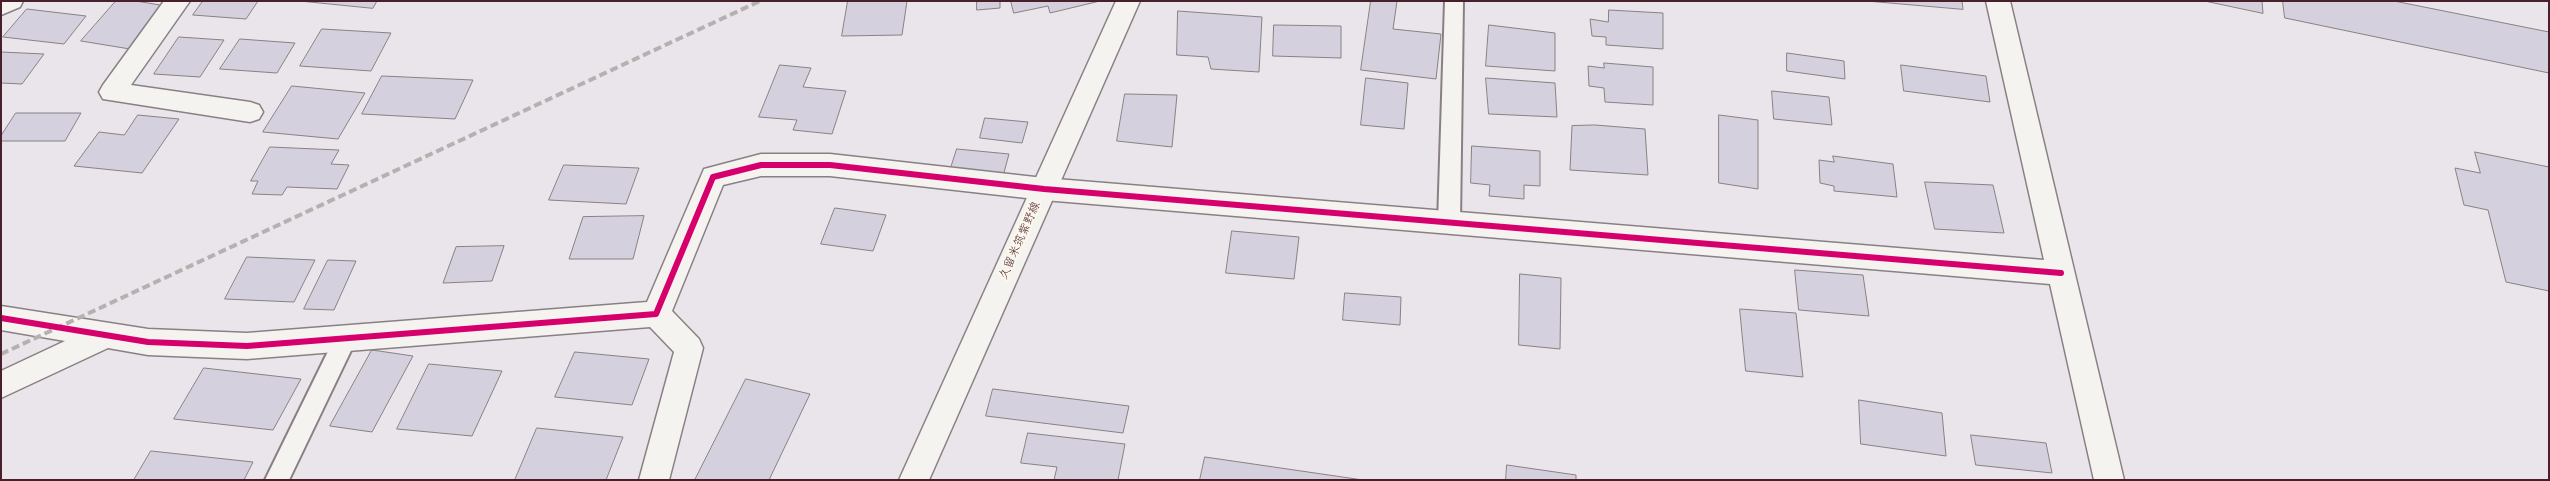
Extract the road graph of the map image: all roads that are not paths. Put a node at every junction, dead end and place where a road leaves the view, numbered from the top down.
1 (11, 1) edge
2 (178, 1) edge
3 (1128, 1) edge
4 (1454, 1) edge
5 (1998, 1) edge
6 (1, 6) edge
7 (250, 112) dead end
8 (1044, 189) junction
9 (1449, 223) junction
10 (2061, 273) junction
11 (656, 314) junction
12 (1, 318) edge
13 (106, 335) junction
14 (346, 338) junction
15 (1, 385) edge
16 (277, 480) edge
17 (654, 480) edge
18 (914, 480) edge
19 (2109, 480) edge

1 - 6 street
2 - 7 street
3 - 8 street, 久留米筑紫野線
4 - 9 lane
5 - 10 street
8 - 9 street
8 - 11 street
8 - 18 street, 久留米筑紫野線
9 - 10 street
10 - 19 street
11 - 14 street
11 - 17 street
12 - 13 street
13 - 14 street
13 - 15 street
14 - 16 lane

